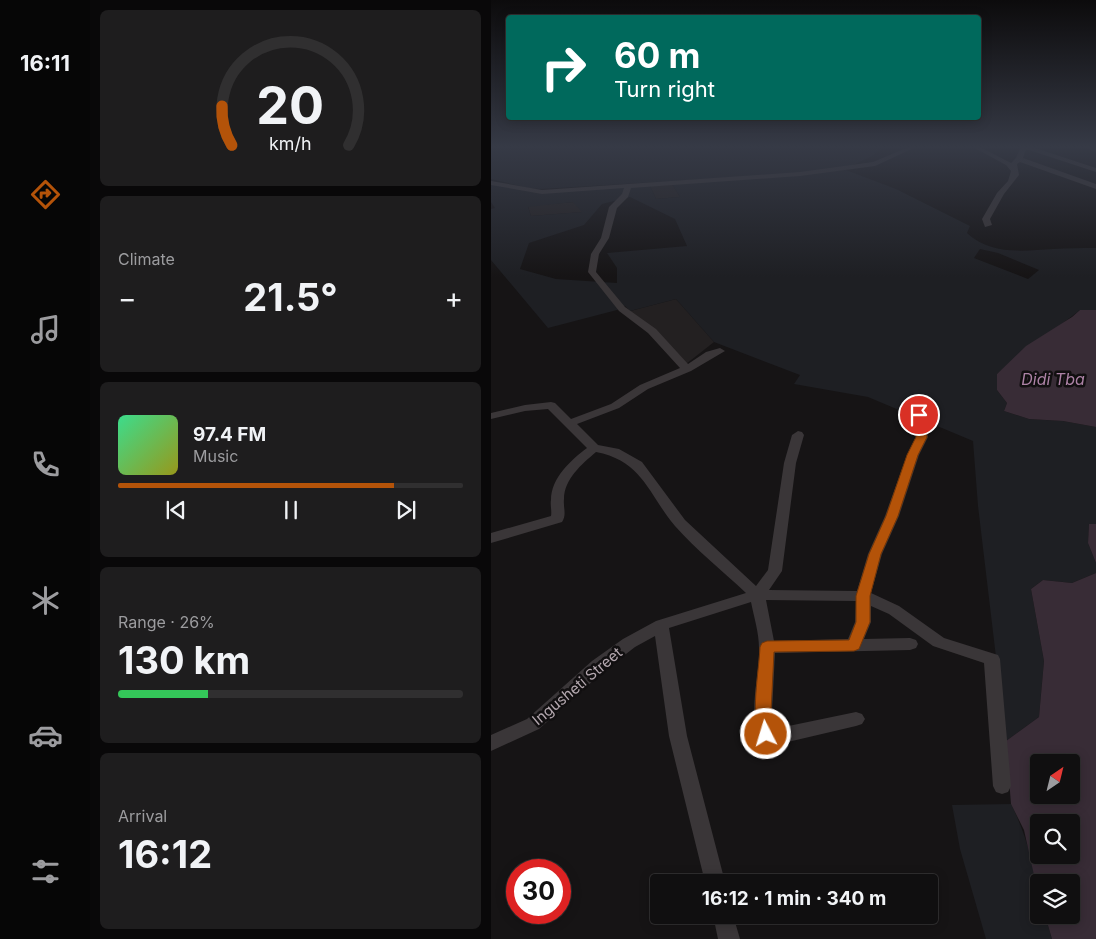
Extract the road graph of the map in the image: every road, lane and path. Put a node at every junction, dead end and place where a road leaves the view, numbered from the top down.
1 (526, 190) edge
2 (570, 190) edge
3 (627, 190) edge
4 (1004, 190) edge
5 (987, 225) dead end
6 (720, 350) dead end
7 (687, 369) junction
8 (919, 415) dead end
9 (491, 416) edge
10 (569, 423) junction
11 (798, 435) dead end
12 (594, 448) junction
13 (491, 538) edge
14 (757, 595) junction
15 (863, 596) junction
16 (661, 625) junction
17 (910, 644) dead end
18 (854, 645) junction
19 (767, 647) junction
20 (856, 719) dead end
21 (491, 742) edge
22 (1002, 786) dead end
23 (713, 874) edge
24 (725, 924) edge
25 (729, 939) edge

1 - 2 street
3 - 7 street
4 - 5 street
6 - 7 street
7 - 10 street
8 - 15 street
9 - 10 street
10 - 12 street
11 - 14 street
12 - 13 street
12 - 14 street
14 - 15 street, Ingusheti Street
14 - 16 street, Ingusheti Street
14 - 19 street
15 - 18 street
15 - 22 street
16 - 21 street, Ingusheti Street
16 - 23 street
17 - 18 street
18 - 19 street
19 - 20 street
24 - 25 street

